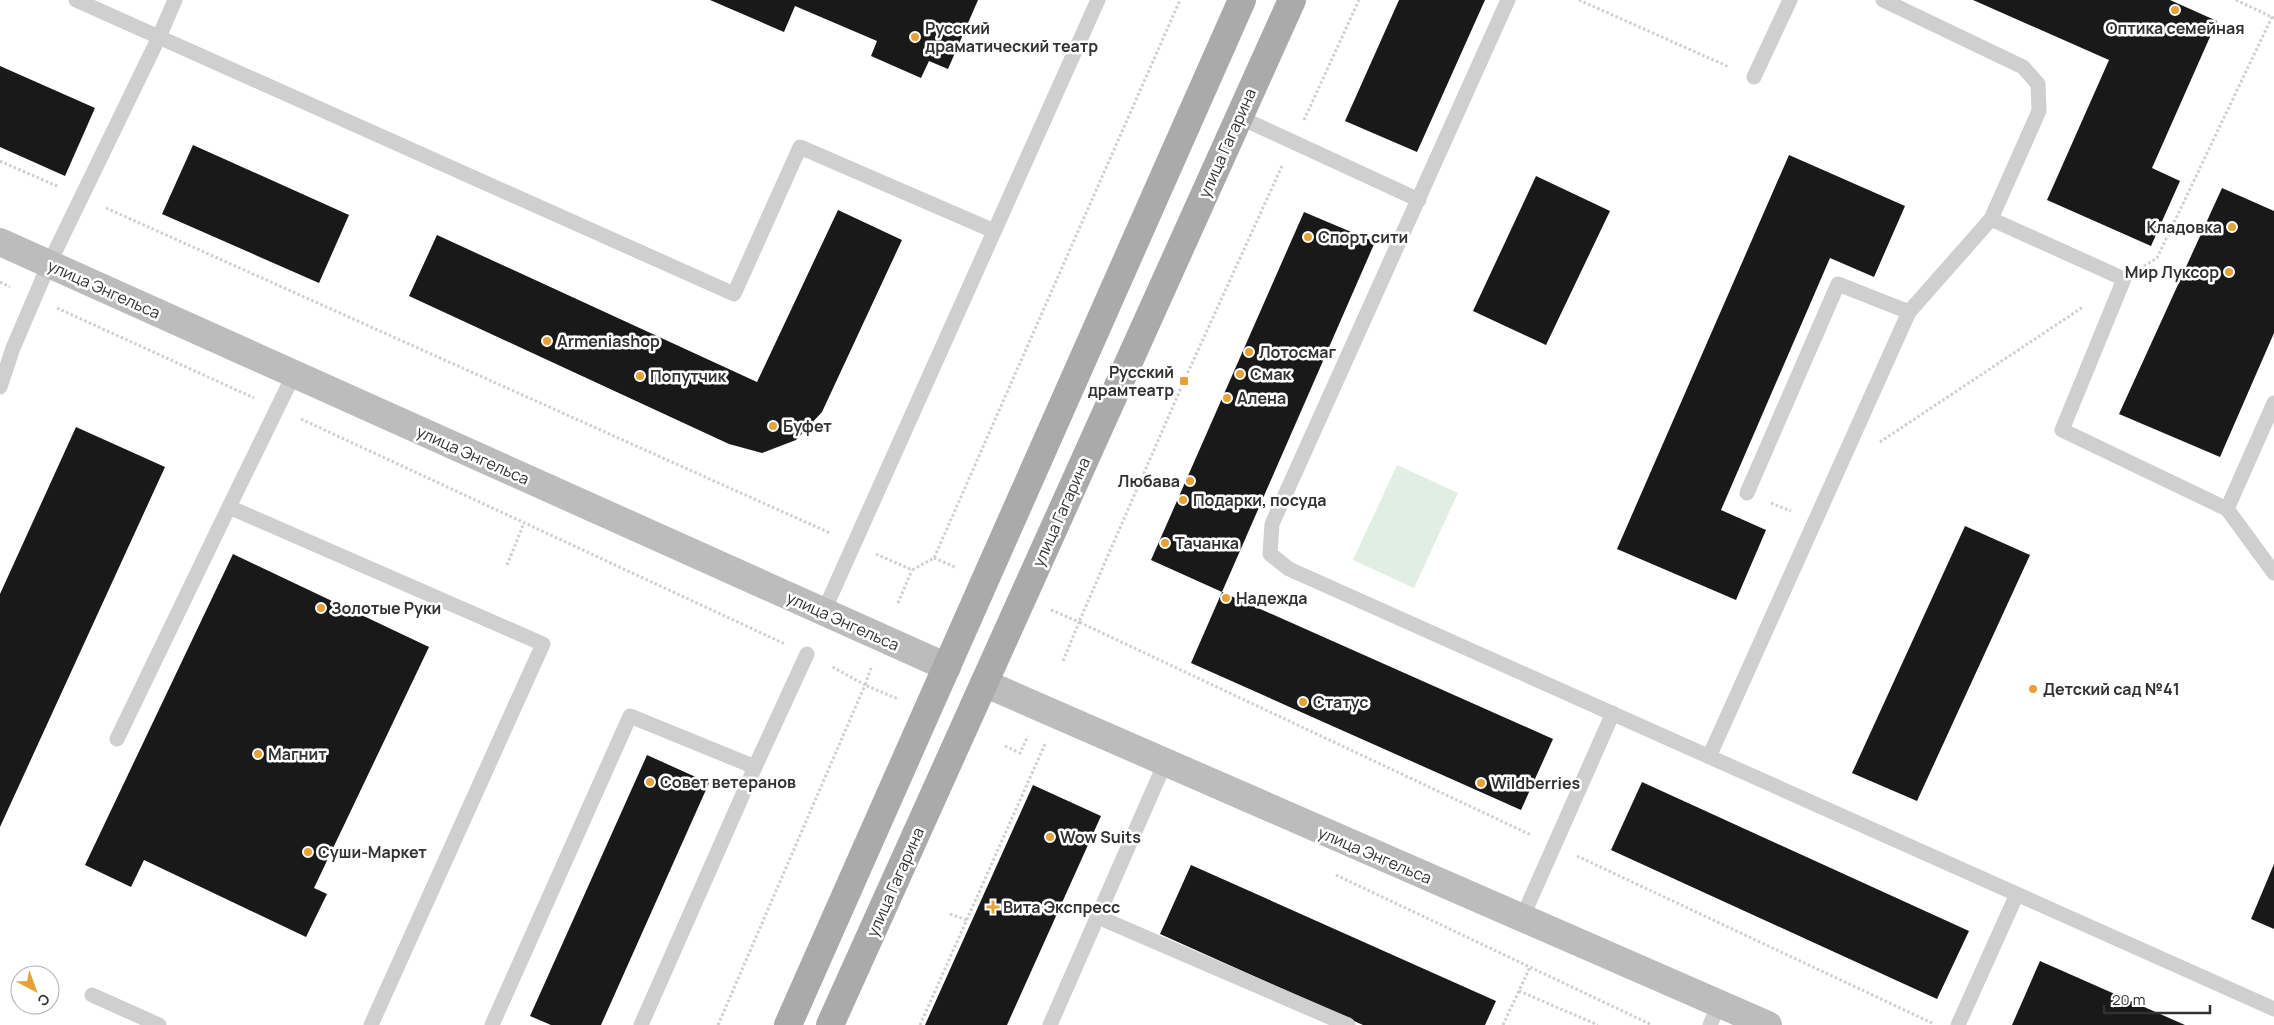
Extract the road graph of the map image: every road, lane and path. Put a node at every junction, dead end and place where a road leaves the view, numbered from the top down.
1 (76, 0) edge
2 (176, 0) edge
3 (1098, 0) edge
4 (1180, 0) edge
5 (1242, 0) edge
6 (1292, 0) edge
7 (1508, 0) edge
8 (1579, 0) edge
9 (1790, 0) edge
10 (1883, 0) edge
11 (2236, 0) edge
12 (2273, 18) edge
13 (160, 37) junction
14 (1754, 77) joint
15 (1239, 117) junction
16 (0, 160) edge
17 (83, 198) junction
18 (1419, 200) junction
19 (1992, 219) junction
20 (994, 231) junction
21 (0, 242) edge
22 (49, 264) junction
23 (2124, 279) junction
24 (0, 282) edge
25 (33, 298) junction
26 (2084, 306) dead end
27 (1909, 312) junction
28 (294, 374) junction
29 (0, 387) edge
30 (2274, 403) edge
31 (278, 408) junction
32 (1843, 457) junction
33 (1747, 493) joint
34 (229, 507) junction
35 (2227, 509) junction
36 (1816, 519) junction
37 (524, 523) junction
38 (854, 544) junction
39 (507, 565) dead end
40 (912, 570) junction
41 (2274, 573) edge
42 (898, 604) dead end
43 (1046, 608) dead end
44 (823, 613) junction
45 (807, 654) junction
46 (1063, 661) dead end
47 (874, 663) dead end
48 (947, 667) junction
49 (984, 683) junction
50 (865, 685) junction
51 (901, 701) dead end
52 (1613, 713) junction
53 (1038, 737) dead end
54 (118, 739) dead end
55 (1046, 741) dead end
56 (1005, 746) dead end
57 (1709, 756) junction
58 (1164, 763) junction
59 (755, 767) junction
60 (1333, 873) dead end
61 (2017, 894) junction
62 (950, 914) dead end
63 (1098, 917) junction
64 (1522, 918) junction
65 (967, 920) junction
66 (1530, 967) junction
67 (1519, 991) junction
68 (92, 995) dead end
69 (2274, 1008) edge
70 (1714, 1014) edge
71 (159, 1025) edge
72 (372, 1025) edge
73 (492, 1025) edge
74 (641, 1025) edge
75 (718, 1025) edge
76 (788, 1025) edge
77 (830, 1025) edge
78 (920, 1025) edge
79 (1050, 1025) edge
80 (1348, 1025) edge
81 (1504, 1025) edge
82 (1598, 1025) edge
83 (1652, 1025) edge
84 (1768, 1025) edge
85 (1958, 1025) edge

1 - 13 lane
2 - 13 lane
3 - 20 lane
4 - 40 path
5 - 48 main road
6 - 15 main road, улица Гагарина
7 - 18 lane
8 - 14 path
9 - 14 lane
10 - 19 lane
11 - 12 path
12 - 23 path
13 - 17 lane
13 - 20 lane
15 - 18 lane
15 - 49 main road, улица Гагарина
16 - 17 path
17 - 22 lane
17 - 38 path
18 - 52 lane
19 - 23 lane
19 - 27 lane
20 - 38 lane
21 - 22 street, улица Энгельса
22 - 25 lane
22 - 28 street, улица Энгельса
23 - 35 lane
24 - 25 path
25 - 29 lane
25 - 31 path
26 - 32 path
27 - 32 lane
27 - 33 lane
28 - 31 lane
28 - 44 street, улица Энгельса
30 - 35 lane
31 - 34 lane
31 - 37 path
32 - 36 lane
33 - 36 path
34 - 54 lane
34 - 72 lane
35 - 41 lane
36 - 57 lane
37 - 39 path
37 - 45 path
38 - 40 path
38 - 44 lane
40 - 42 path
43 - 46 path
44 - 48 street, улица Энгельса
45 - 50 path
45 - 59 lane
47 - 50 path
48 - 49 main road
48 - 76 main road
49 - 58 street, улица Энгельса
49 - 77 main road, улица Гагарина
50 - 51 path
50 - 75 path
52 - 57 lane
52 - 64 lane
53 - 56 path
55 - 65 path
57 - 61 lane
58 - 63 lane
58 - 64 street, улица Энгельса
59 - 73 lane
59 - 74 lane
60 - 66 path
61 - 69 lane
61 - 85 lane
62 - 65 path
63 - 79 lane
63 - 80 lane
64 - 70 street, улица Энгельса
65 - 78 path
66 - 67 path
66 - 83 path
67 - 81 path
67 - 82 path
68 - 71 lane
70 - 84 street, улица Энгельса

